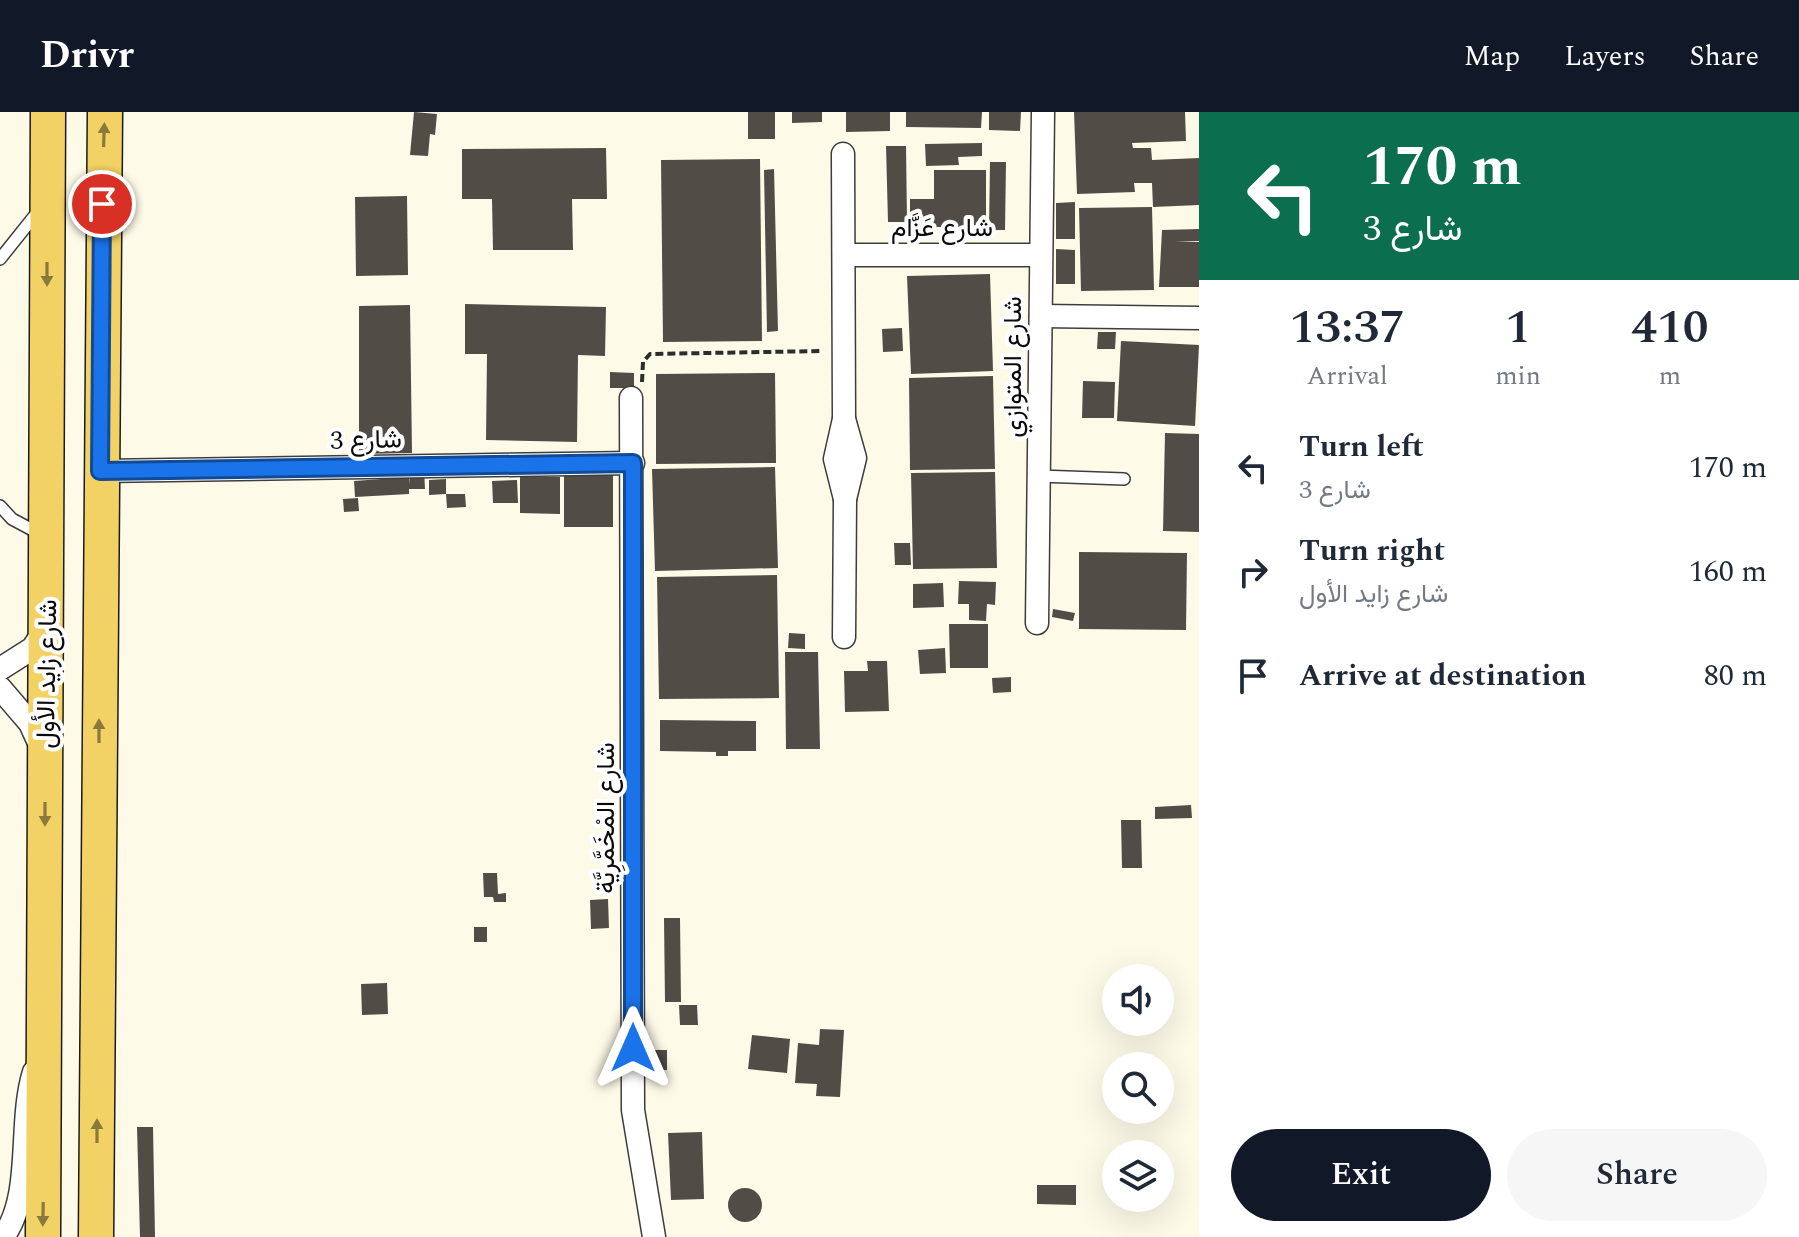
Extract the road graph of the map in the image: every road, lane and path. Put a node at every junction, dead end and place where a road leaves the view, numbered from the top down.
1 (48, 112) edge
2 (105, 112) edge
3 (1043, 112) edge
4 (843, 154) dead end
5 (48, 199) junction
6 (844, 255) junction
7 (1040, 255) junction
8 (0, 259) edge
9 (1041, 316) junction
10 (1199, 318) edge
11 (844, 350) junction
12 (632, 405) joint
13 (633, 463) junction
14 (100, 471) junction
15 (1039, 476) junction
16 (1124, 479) dead end
17 (0, 508) edge
18 (45, 537) junction
19 (1037, 623) dead end
20 (45, 628) junction
21 (844, 637) dead end
22 (0, 669) edge
23 (0, 688) edge
24 (45, 769) junction
25 (45, 1045) junction
26 (3, 1237) edge
27 (43, 1237) edge
28 (96, 1237) edge
29 (654, 1237) edge

1 - 5 main road, شارع زايد الأول
14 -> 2 main road, شارع زايد الأول
3 - 7 street, شارع المتوازي
4 - 6 street
5 - 8 lane
5 -> 18 main road, شارع زايد الأول
6 - 7 street, شارع عَزَّام
6 - 11 street
7 - 9 street, شارع المتوازي
9 - 10 street
9 - 15 street, شارع المتوازي
11 - 12 path
11 - 21 street
12 - 13 street, شارع المْخَمَّرِيَّة
13 - 14 street, شارع 3
13 - 29 street, شارع المْخَمَّرِيَّة
28 -> 14 main road, شارع زايد الأول
15 - 16 lane
15 - 19 street, شارع المتوازي
17 - 18 lane
18 - 20 main road, شارع زايد الأول
20 - 22 street
20 - 24 main road, شارع زايد الأول
23 - 24 street
24 -> 25 main road, شارع زايد الأول
25 - 26 street
25 -> 27 main road, شارع زايد الأول

